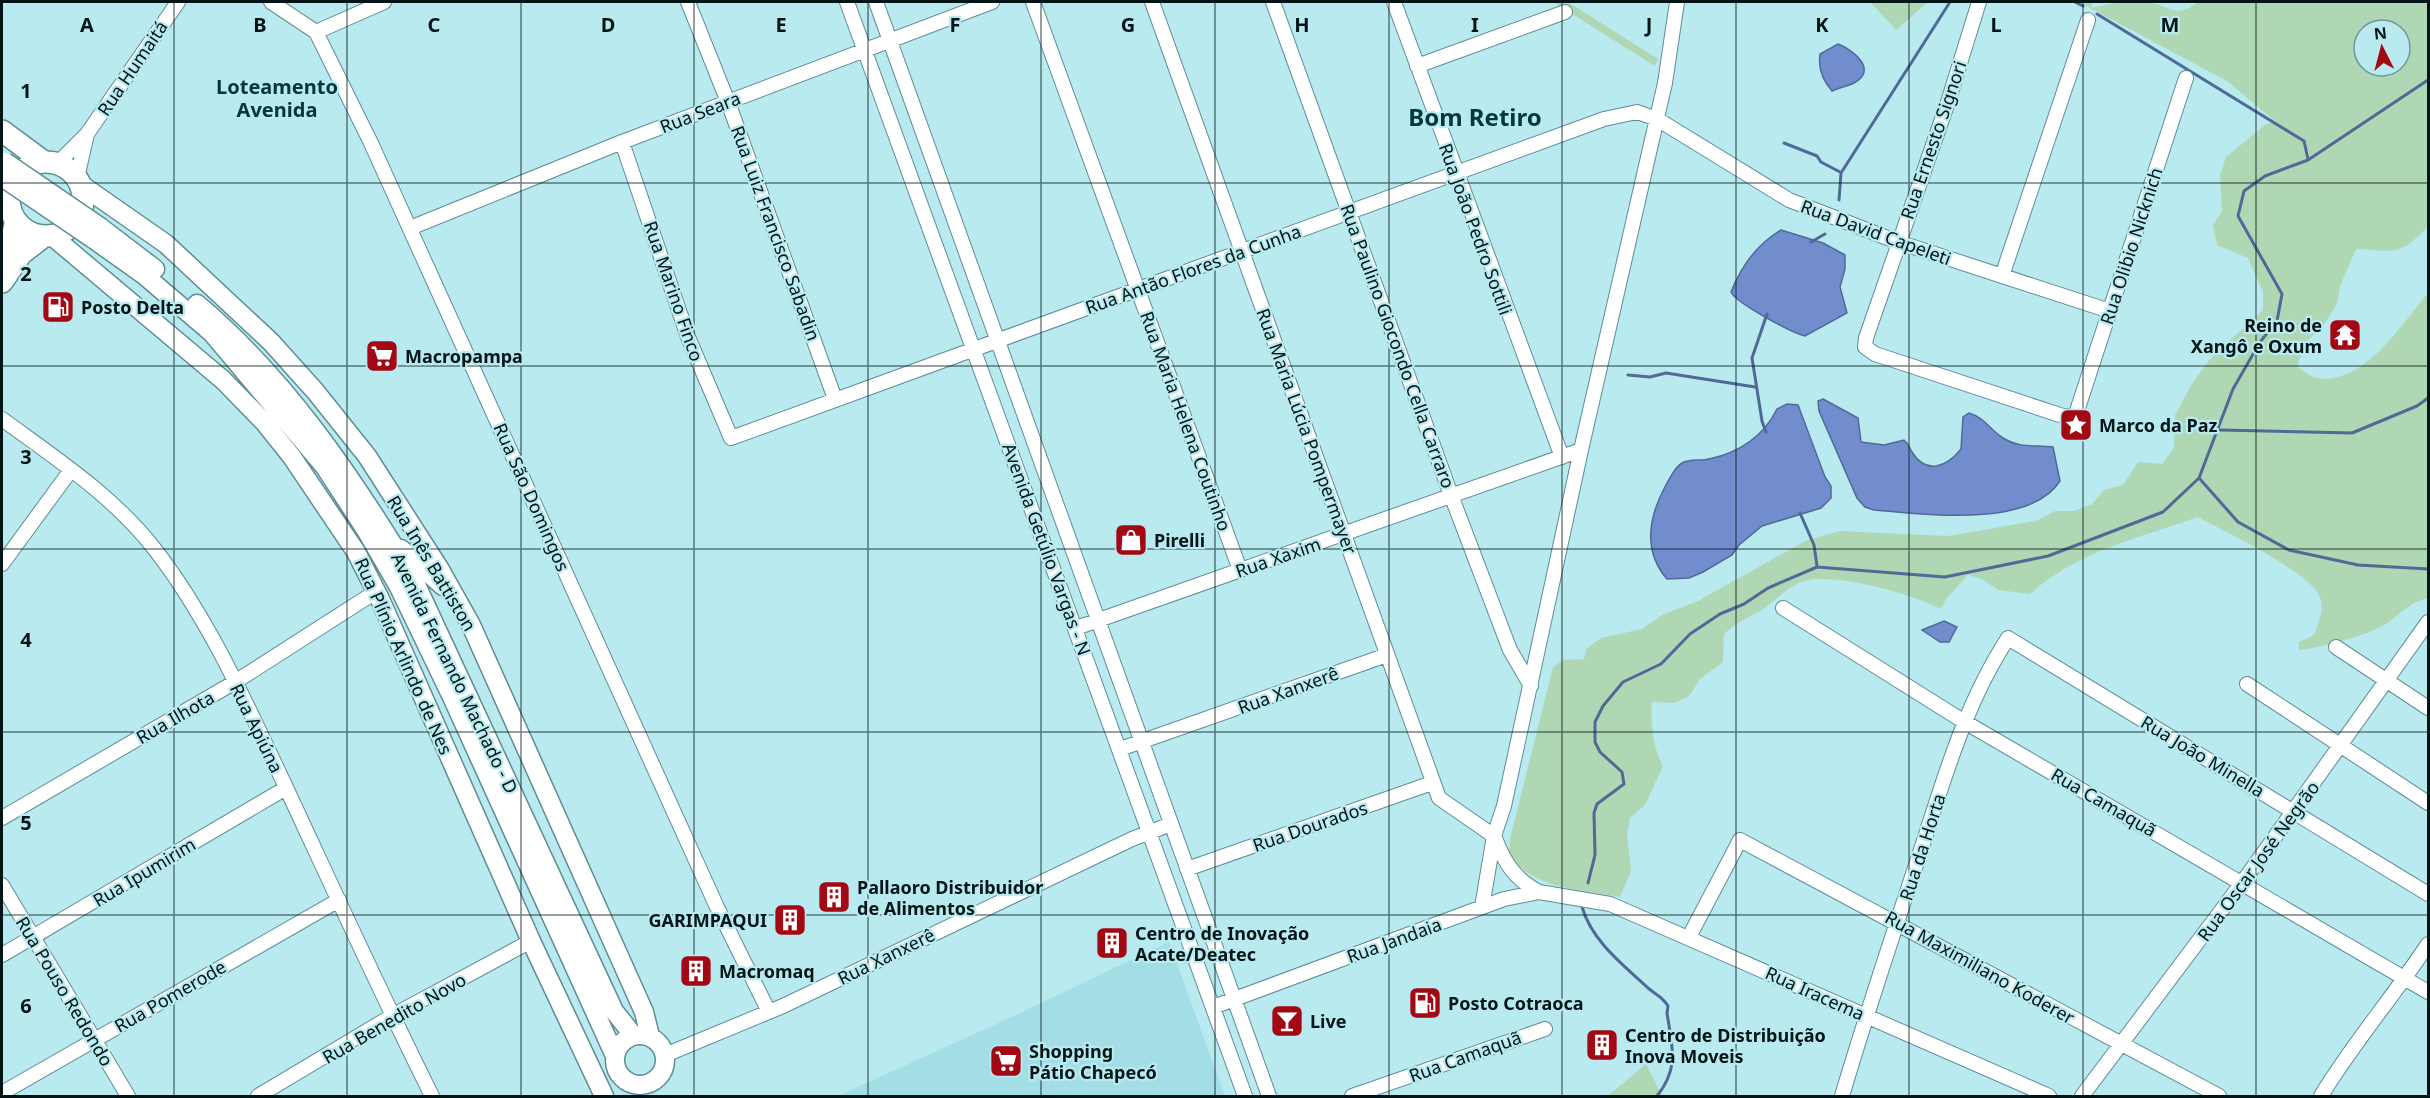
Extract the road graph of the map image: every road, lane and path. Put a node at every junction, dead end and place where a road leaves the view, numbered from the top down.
1 (177, 2) edge
2 (271, 2) edge
3 (384, 2) edge
4 (688, 2) edge
5 (847, 2) edge
6 (876, 2) edge
7 (992, 2) edge
8 (1033, 2) edge
9 (1152, 2) edge
10 (1273, 2) edge
11 (1394, 2) edge
12 (1677, 2) edge
13 (1979, 2) edge
14 (1565, 12) dead end
15 (2088, 20) dead end
16 (316, 32) junction
17 (891, 41) junction
18 (864, 50) junction
19 (1417, 66) junction
20 (2186, 78) dead end
21 (728, 102) junction
22 (1657, 119) junction
23 (2, 131) edge
24 (87, 134) junction
25 (622, 142) junction
26 (51, 163) junction
27 (3, 166) edge
28 (1455, 172) junction
29 (79, 181) junction
30 (1350, 212) junction
31 (10, 214) edge
32 (410, 228) junction
33 (95, 232) junction
34 (47, 236) junction
35 (1899, 242) junction
36 (1241, 250) junction
37 (2, 258) edge
38 (2002, 276) junction
39 (2, 282) edge
40 (1138, 289) junction
41 (2110, 311) junction
42 (996, 341) junction
43 (974, 350) junction
44 (835, 399) junction
45 (2076, 414) joint
46 (2, 419) edge
47 (731, 438) joint
48 (1581, 450) junction
49 (1562, 456) junction
50 (71, 470) junction
51 (1451, 495) junction
52 (1344, 533) junction
53 (389, 538) junction
54 (2, 564) edge
55 (1240, 570) junction
56 (378, 594) junction
57 (456, 597) junction
58 (1783, 608) dead end
59 (1097, 621) junction
60 (2428, 622) edge
61 (1076, 628) junction
62 (2008, 638) joint
63 (2336, 647) dead end
64 (1387, 655) junction
65 (2386, 680) junction
66 (235, 682) junction
67 (2247, 684) dead end
68 (1531, 686) junction
69 (452, 697) junction
70 (2428, 708) edge
71 (1964, 721) junction
72 (1141, 742) junction
73 (2341, 745) junction
74 (1120, 749) junction
75 (1432, 783) junction
76 (286, 788) junction
77 (2428, 803) edge
78 (2294, 811) junction
79 (2, 818) edge
80 (1171, 824) junction
81 (1149, 831) junction
82 (1494, 836) junction
83 (1187, 869) junction
84 (2242, 883) junction
85 (2, 885) edge
86 (1539, 892) junction
87 (2428, 894) edge
88 (1579, 898) joint
89 (339, 900) junction
90 (1482, 907) junction
91 (1898, 922) junction
92 (33, 937) junction
93 (1689, 937) junction
94 (531, 941) junction
95 (1190, 943) junction
96 (2428, 944) edge
97 (2, 955) edge
98 (1224, 970) junction
99 (2406, 978) junction
100 (2428, 992) edge
101 (1234, 999) junction
102 (1213, 1007) junction
103 (769, 1012) junction
104 (392, 1016) junction
105 (1865, 1016) junction
106 (1545, 1029) dead end
107 (641, 1036) junction
108 (94, 1039) junction
109 (2122, 1044) junction
110 (665, 1054) junction
111 (615, 1056) junction
112 (657, 1088) edge
113 (630, 1089) edge
114 (2, 1093) edge
115 (129, 1096) edge
116 (258, 1096) edge
117 (432, 1096) edge
118 (604, 1096) edge
119 (1245, 1096) edge
120 (1269, 1096) edge
121 (1352, 1096) edge
122 (1842, 1096) edge
123 (2049, 1096) edge
124 (2082, 1096) edge
125 (2219, 1096) edge
126 (2321, 1096) edge

1 - 24 street, Rua Humaitá
2 - 16 street
3 - 16 street
4 - 21 street, Rua Luiz Francisco Sabadin
5 - 18 street, Avenida Getúlio Vargas - N
6 - 17 street, Avenida Getúlio Vargas - N
7 - 17 street, Rua Seara
8 - 40 street, Rua Maria Helena Coutinho
9 - 36 street, Rua Maria Lúcia Pompermayer
10 - 30 street, Rua Paulino Giocondo Cella Carraro
11 - 19 street, Rua João Pedro Sottili
12 - 22 street
13 - 35 street, Rua Ernesto Signori
14 - 19 street
15 - 38 street
16 - 32 street, Rua São Domingos
17 - 18 street, Rua Seara
17 - 42 street, Avenida Getúlio Vargas - N
18 - 21 street, Rua Seara
18 - 43 street, Avenida Getúlio Vargas - N
19 - 28 street, Rua João Pedro Sottili
20 - 41 street, Rua Olibio Nicknich
21 - 25 street, Rua Seara
21 - 44 street, Rua Luiz Francisco Sabadin
22 - 28 street, Rua Antão Flores da Cunha
22 - 35 street, Rua David Capeleti
22 - 48 street
23 - 26 highway
24 - 26 street, Rua Humaitá
24 - 29 street, Rua Humaitá
25 - 32 street, Rua Seara
25 - 47 street, Rua Marino Finco
26 - 29 highway
26 - 31 highway
27 - 33 main road, Avenida Fernando Machado - D, bridge
28 - 30 street, Rua Antão Flores da Cunha
28 - 49 street, Rua João Pedro Sottili
29 - 34 highway
29 - 57 main road, Rua Inês Battiston
30 - 36 street, Rua Antão Flores da Cunha
30 - 51 street, Rua Paulino Giocondo Cella Carraro
31 - 34 highway
31 - 37 highway
32 - 103 street, Rua São Domingos
33 - 53 main road, Avenida Fernando Machado - D
33 - 69 main road, Avenida Fernando Machado - D
34 - 39 highway
34 - 56 main road, Rua Plínio Arlindo de Nes
35 - 38 street, Rua David Capeleti
35 - 45 street, Rua Ernesto Signori
36 - 40 street, Rua Antão Flores da Cunha
36 - 52 street, Rua Maria Lúcia Pompermayer
38 - 41 street, Rua David Capeleti
40 - 42 street, Rua Antão Flores da Cunha
40 - 55 street, Rua Maria Helena Coutinho
41 - 45 street, Rua Olibio Nicknich
42 - 43 street, Rua Antão Flores da Cunha
42 - 59 street, Avenida Getúlio Vargas - N
43 - 44 street, Rua Antão Flores da Cunha
43 - 61 street, Avenida Getúlio Vargas - N
44 - 47 street, Rua Antão Flores da Cunha
46 - 50 street, Rua Apiúna
48 - 49 street, Rua Xaxim
48 - 68 street
49 - 51 street, Rua Xaxim
50 - 54 street
50 - 66 street, Rua Apiúna
51 - 52 street, Rua Xaxim
51 - 68 street, Rua Paulino Giocondo Cella Carraro
52 - 55 street, Rua Xaxim
52 - 64 street, Rua Maria Lúcia Pompermayer
53 - 57 main road
53 - 107 main road, Avenida Fernando Machado - D
55 - 59 street, Rua Xaxim
56 - 66 street, Rua Ilhota
56 - 69 main road
56 - 94 main road, Rua Plínio Arlindo de Nes
57 - 107 main road, Rua Inês Battiston
58 - 71 street, Rua Camaquã
59 - 61 street, Rua Xaxim
59 - 72 street, Avenida Getúlio Vargas - N
60 - 65 street, Rua Oscar José Negrão
61 - 74 street, Avenida Getúlio Vargas - N
62 - 71 street, Rua da Horta
62 - 78 street, Rua João Minella
63 - 65 street
64 - 72 street, Rua Xanxerê
64 - 75 street, Rua Maria Lúcia Pompermayer
65 - 70 street
65 - 73 street, Rua Oscar José Negrão
66 - 76 street, Rua Apiúna
66 - 79 street, Rua Ilhota
67 - 73 street
68 - 82 street
69 - 111 main road, Avenida Fernando Machado - D
71 - 84 street, Rua Camaquã
71 - 91 street, Rua da Horta
72 - 74 street, Rua Xanxerê
72 - 80 street, Avenida Getúlio Vargas - N
73 - 77 street
73 - 78 street, Rua Oscar José Negrão
74 - 81 street, Avenida Getúlio Vargas - N
75 - 82 street, Rua Maria Lúcia Pompermayer
75 - 83 street, Rua Dourados
76 - 89 street, Rua Apiúna
76 - 92 street, Rua Ipumirim
78 - 84 street, Rua Oscar José Negrão
78 - 87 street, Rua João Minella
80 - 81 street, Rua Xanxerê
80 - 83 street, Avenida Getúlio Vargas - N
81 - 95 street, Avenida Getúlio Vargas - N
81 - 103 street, Rua Xanxerê
82 - 86 street
82 - 90 street
83 - 98 street, Avenida Getúlio Vargas - N
84 - 99 street, Rua Camaquã
84 - 109 street, Rua Oscar José Negrão
85 - 92 street, Rua Pouso Redondo
86 - 88 street, Rua Jandaia
86 - 90 street, Rua Jandaia
88 - 93 street, Rua Iracema
89 - 104 street, Rua Apiúna
89 - 108 street, Rua Pomerode
90 - 101 street, Rua Jandaia
91 - 93 street, Rua Maximiliano Koderer
91 - 105 street, Rua da Horta
91 - 109 street, Rua Maximiliano Koderer
92 - 97 street, Rua Ipumirim
92 - 108 street, Rua Pouso Redondo
93 - 105 street, Rua Iracema
94 - 104 street, Rua Benedito Novo
94 - 118 main road, Rua Plínio Arlindo de Nes
95 - 98 street
95 - 102 street, Avenida Getúlio Vargas - N
96 - 99 street
98 - 101 street, Avenida Getúlio Vargas - N
99 - 100 street, Rua Camaquã
99 - 126 street
101 - 102 street, Rua Jandaia
101 - 120 street, Avenida Getúlio Vargas - N
102 - 119 street, Avenida Getúlio Vargas - N
103 - 110 street, Rua Xanxerê
104 - 116 street, Rua Benedito Novo
104 - 117 street, Rua Apiúna
105 - 122 street, Rua da Horta
105 - 123 street, Rua Iracema
106 - 121 street, Rua Camaquã
107 - 110 main road
107 - 111 main road
108 - 114 street, Rua Pomerode
108 - 115 street, Rua Pouso Redondo
109 - 124 street, Rua Oscar José Negrão
109 - 125 street, Rua Maximiliano Koderer
110 - 112 main road
111 - 113 main road
112 - 113 main road

